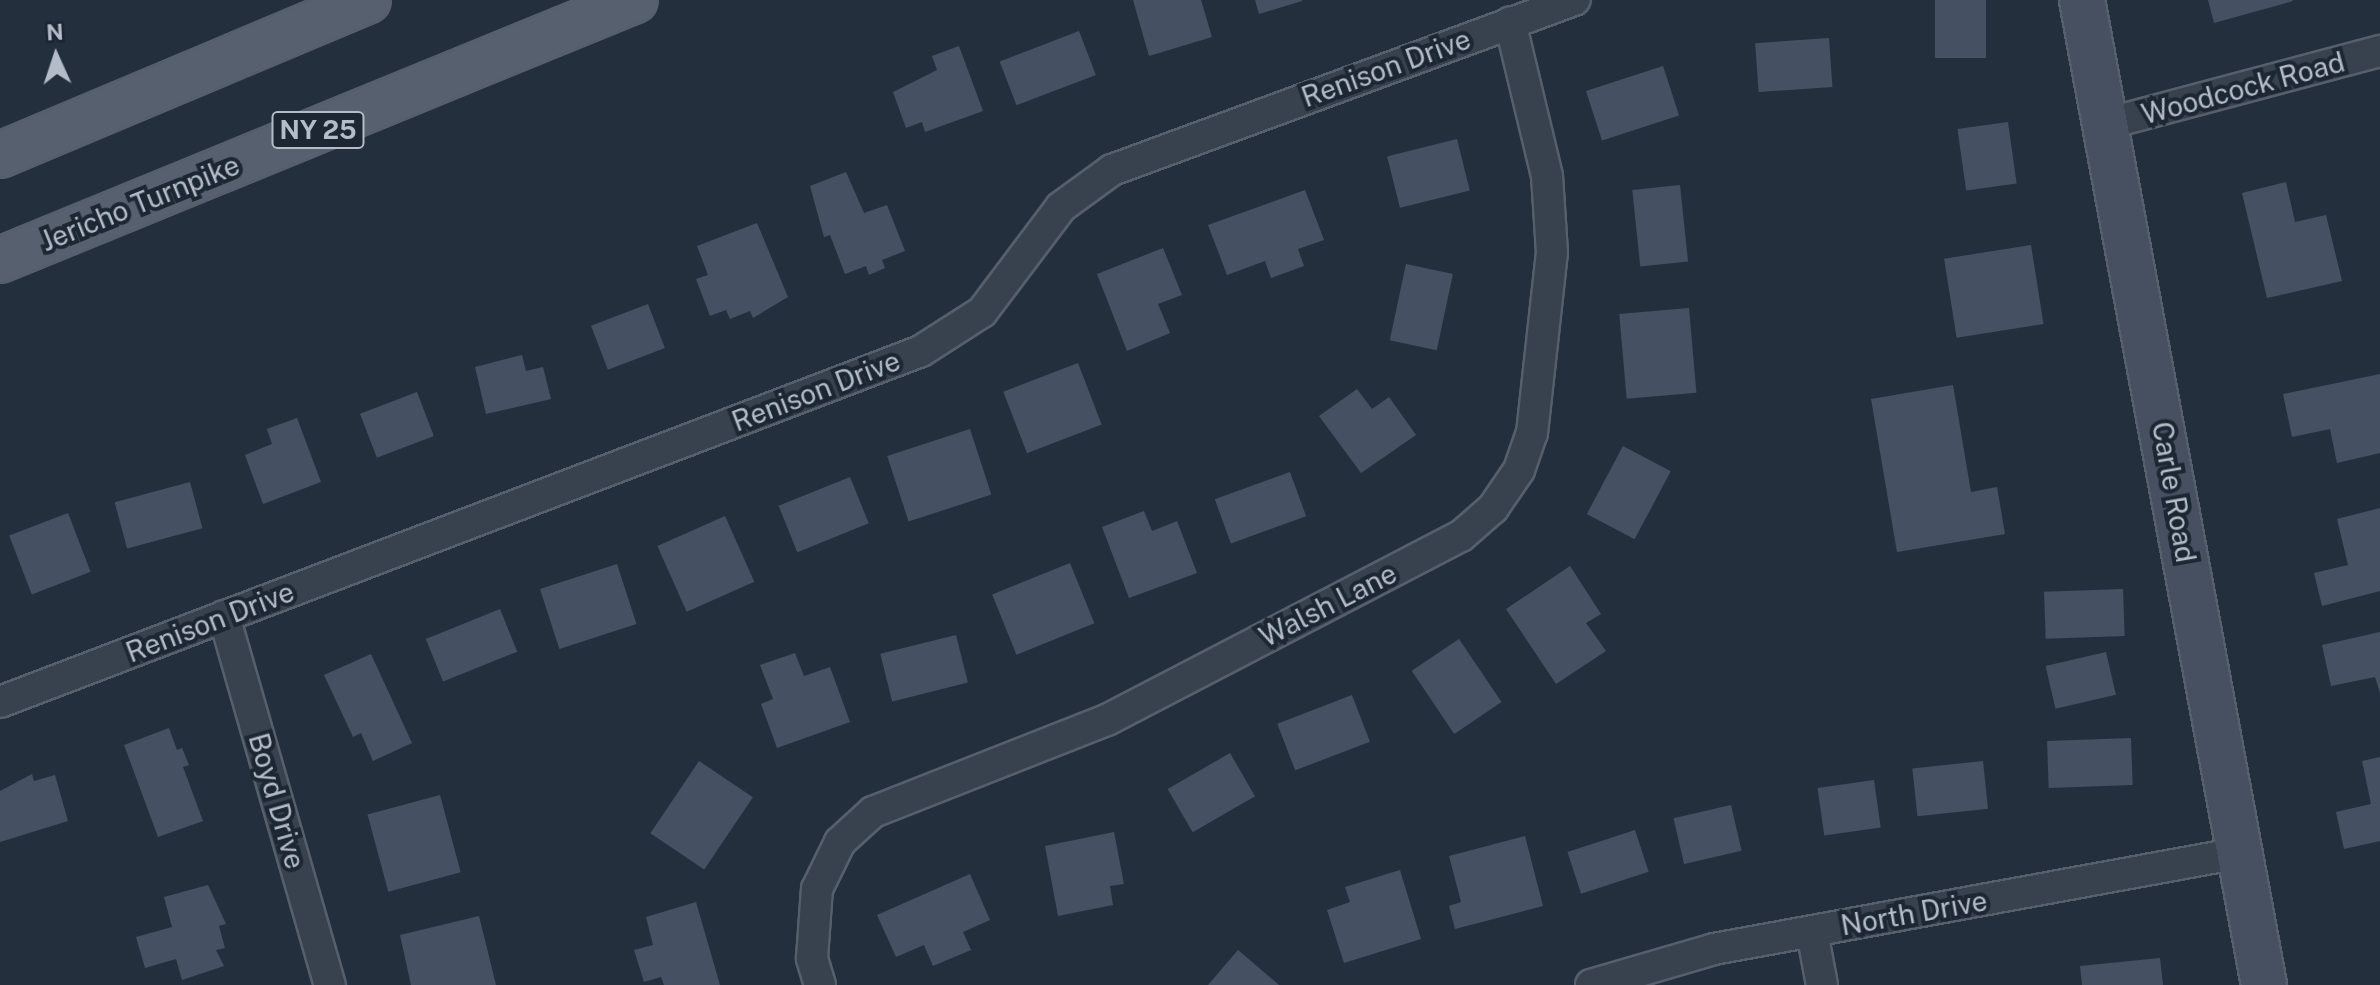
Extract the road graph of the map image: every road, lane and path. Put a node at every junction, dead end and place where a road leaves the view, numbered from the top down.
1 (368, 0) edge
2 (635, 0) edge
3 (1575, 0) edge
4 (2082, 0) edge
5 (1510, 22) junction
6 (2380, 51) edge
7 (2106, 124) junction
8 (0, 155) edge
9 (0, 260) edge
10 (224, 616) junction
11 (0, 702) edge
12 (2239, 853) junction
13 (1812, 932) junction
14 (330, 985) edge
15 (820, 985) edge
16 (1591, 985) edge
17 (1822, 985) edge
18 (2264, 985) edge

1 - 8 main road
2 - 9 main road, Jericho Turnpike / NY 25
3 - 5 street, Renison Drive
4 - 7 street, Carle Road
5 - 10 street, Renison Drive
5 - 15 street, Walsh Lane
6 - 7 street, Woodcock Road
7 - 12 street, Carle Road
10 - 11 street, Renison Drive
10 - 14 street, Boyd Drive
12 - 13 street, North Drive
12 - 18 street, Carle Road
13 - 16 street, North Drive
13 - 17 street

